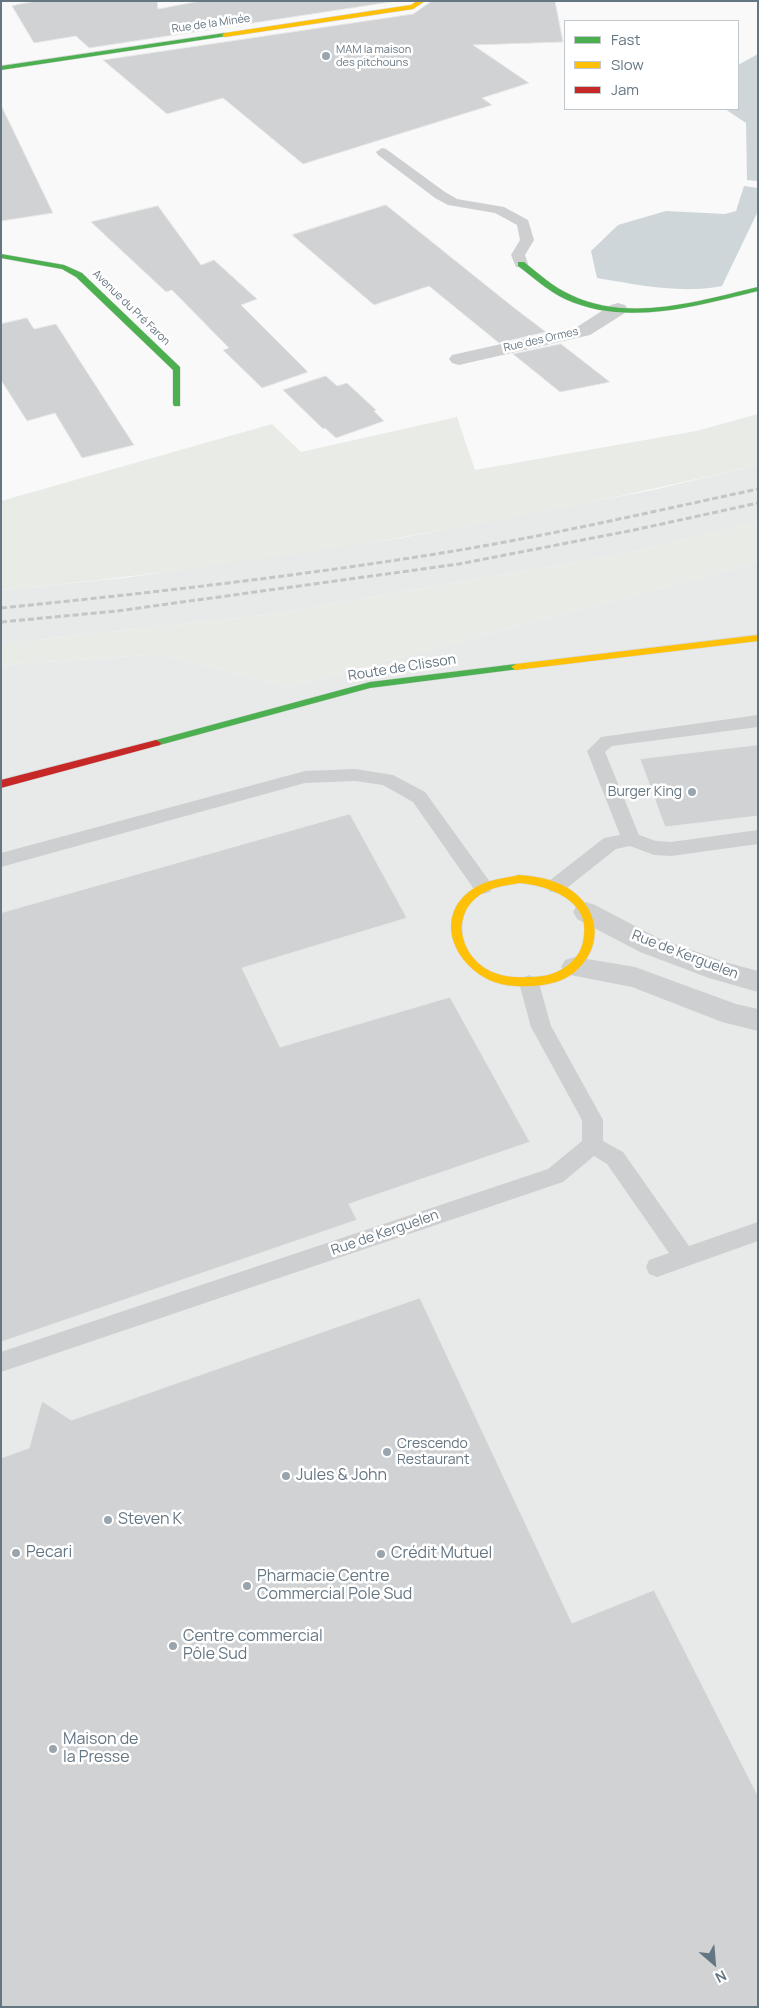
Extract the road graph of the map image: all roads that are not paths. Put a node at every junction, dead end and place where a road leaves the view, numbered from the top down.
1 (422, 1) edge
2 (1, 68) edge
3 (382, 152) dead end
4 (1, 256) edge
5 (521, 264) joint
6 (758, 289) edge
7 (618, 309) junction
8 (458, 358) dead end
9 (177, 404) dead end
10 (758, 638) edge
11 (758, 721) edge
12 (1, 784) edge
13 (758, 837) edge
14 (631, 839) junction
15 (1, 860) edge
16 (556, 886) junction
17 (483, 887) junction
18 (586, 912) junction
19 (575, 968) junction
20 (758, 982) edge
21 (529, 983) junction
22 (758, 1020) edge
23 (593, 1145) junction
24 (758, 1231) edge
25 (684, 1258) junction
26 (657, 1267) dead end
27 (1, 1362) edge

1 - 2 street, Rue de la Minée
3 - 5 lane
4 - 9 street, Avenue du Pré Faron
5 - 7 street
6 - 7 street
7 - 8 street, Rue des Ormes
10 - 12 street, Route de Clisson
11 - 14 lane
13 - 14 lane
14 - 16 lane
15 - 17 lane
16 - 17 street
16 - 18 street
17 - 21 street
18 - 19 street
18 - 20 street, Rue de Kerguelen
19 - 21 street
19 - 22 street
21 - 23 lane
23 - 25 lane
23 - 27 lane, Rue de Kerguelen
24 - 25 lane
25 - 26 lane

